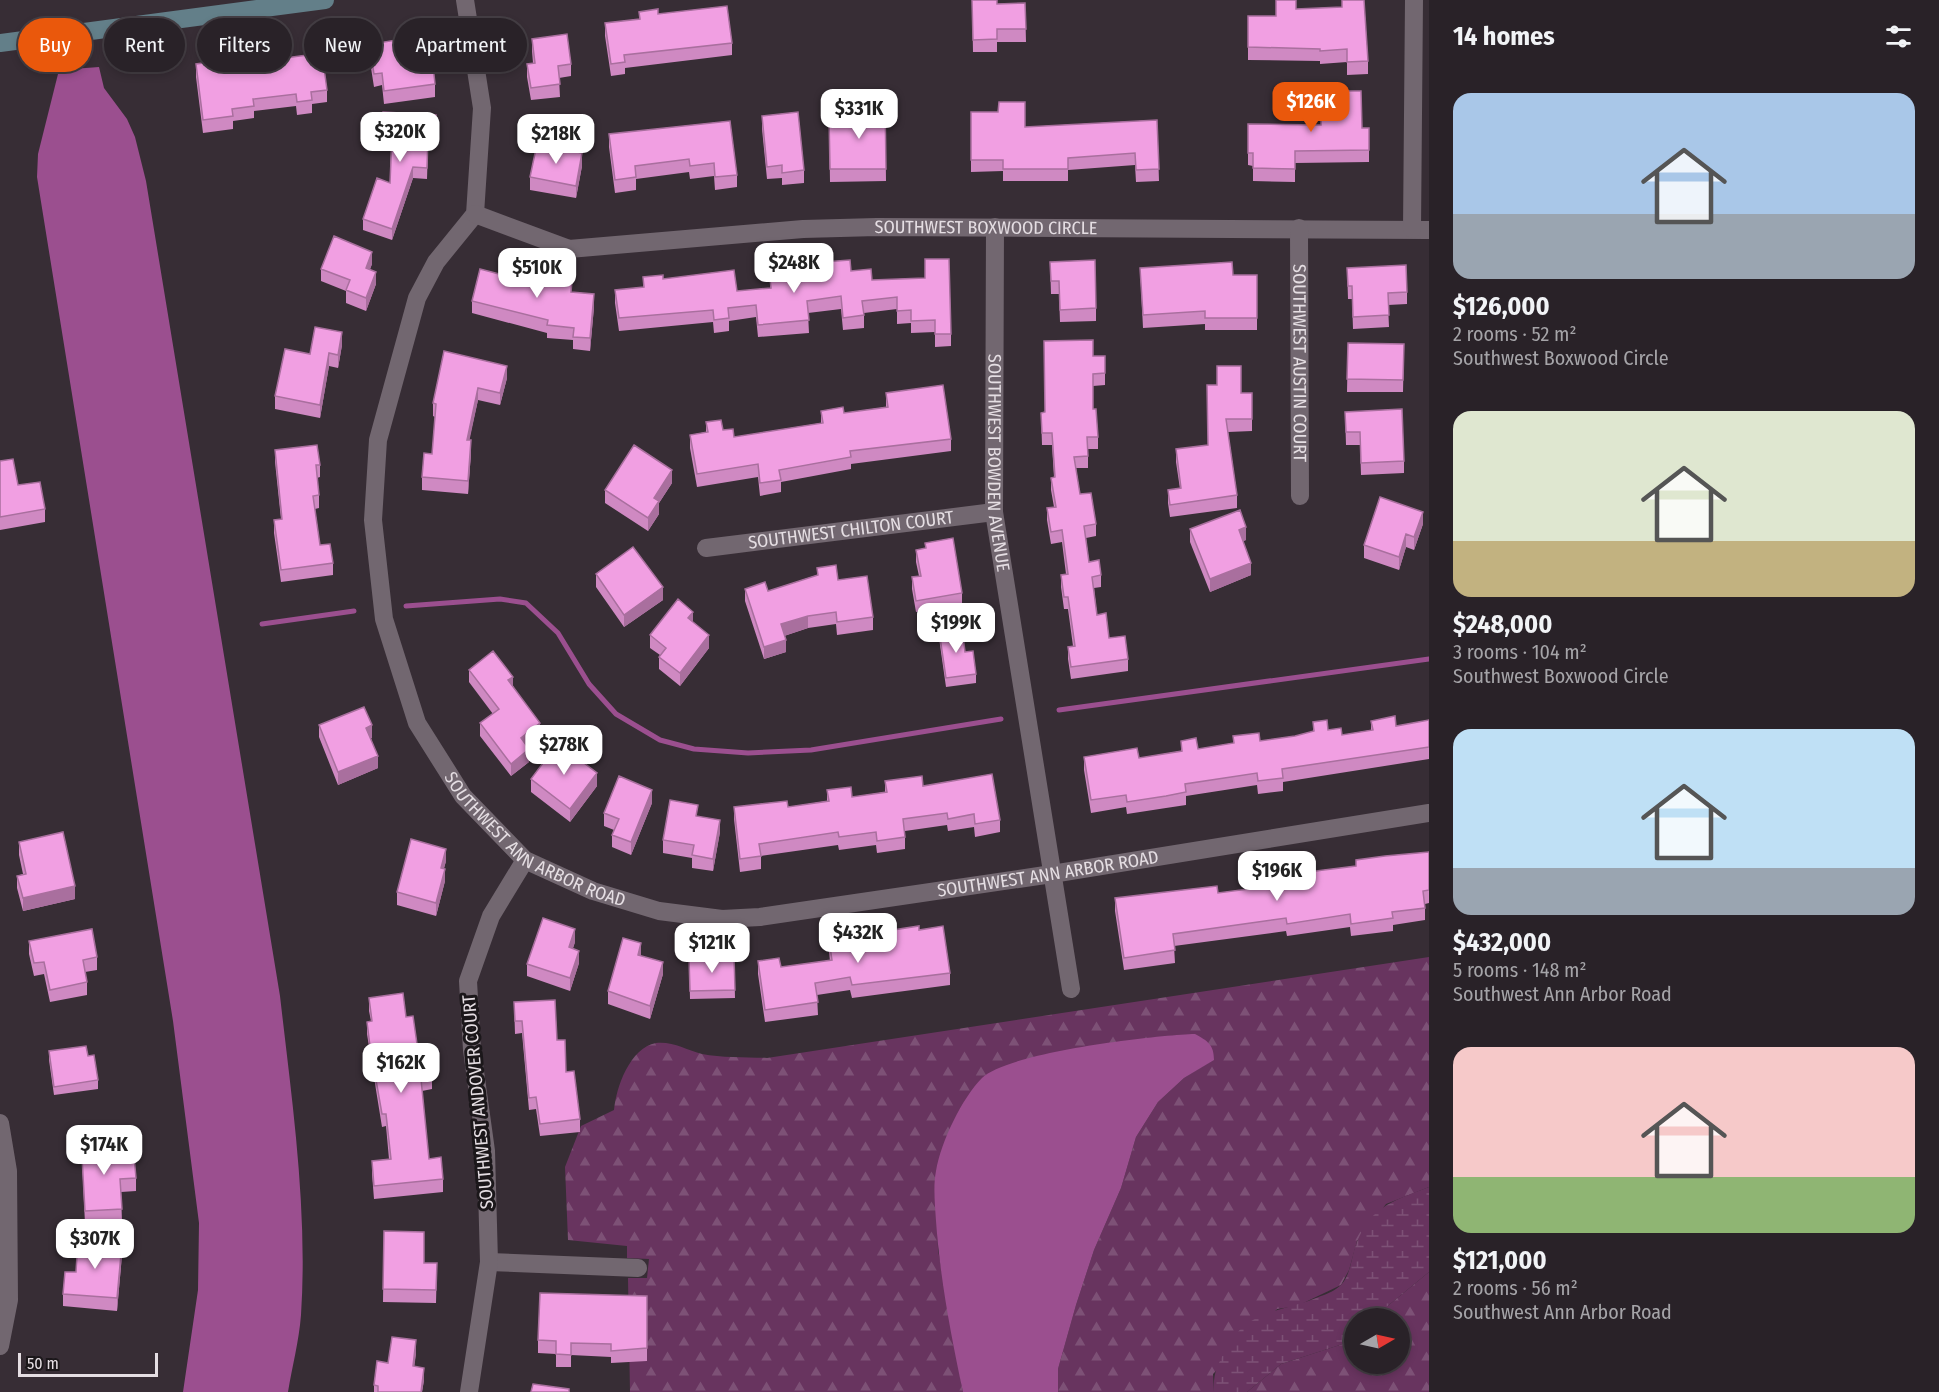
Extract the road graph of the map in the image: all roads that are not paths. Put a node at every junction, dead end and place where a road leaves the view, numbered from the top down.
1 (325, 0) edge
2 (465, 0) edge
3 (1414, 0) edge
4 (0, 43) edge
5 (475, 214) junction
6 (995, 227) junction
7 (1299, 228) junction
8 (1420, 230) edge
9 (1300, 496) dead end
10 (994, 512) junction
11 (706, 548) dead end
12 (1429, 813) edge
13 (525, 860) junction
14 (1052, 874) junction
15 (1071, 988) dead end
16 (0, 1123) edge
17 (489, 1262) junction
18 (638, 1268) dead end
19 (0, 1346) edge
20 (470, 1392) edge

1 - 4 street
2 - 5 street
3 - 8 street
5 - 6 street, SOUTHWEST BOXWOOD CIRCLE
5 - 13 street, SOUTHWEST ANN ARBOR ROAD
6 - 7 street, SOUTHWEST BOXWOOD CIRCLE
6 - 10 street, SOUTHWEST BOWDEN AVENUE
7 - 8 street, SOUTHWEST BOXWOOD CIRCLE
7 - 9 street, SOUTHWEST AUSTIN COURT
10 - 11 street, SOUTHWEST CHILTON COURT
10 - 14 street, SOUTHWEST BOWDEN AVENUE
12 - 14 street, SOUTHWEST ANN ARBOR ROAD
13 - 14 street, SOUTHWEST ANN ARBOR ROAD
13 - 17 street, SOUTHWEST ANDOVER COURT
14 - 15 street, SOUTHWEST BOWDEN AVENUE
16 - 19 street
17 - 18 street
17 - 20 street, SOUTHWEST ANDOVER COURT

